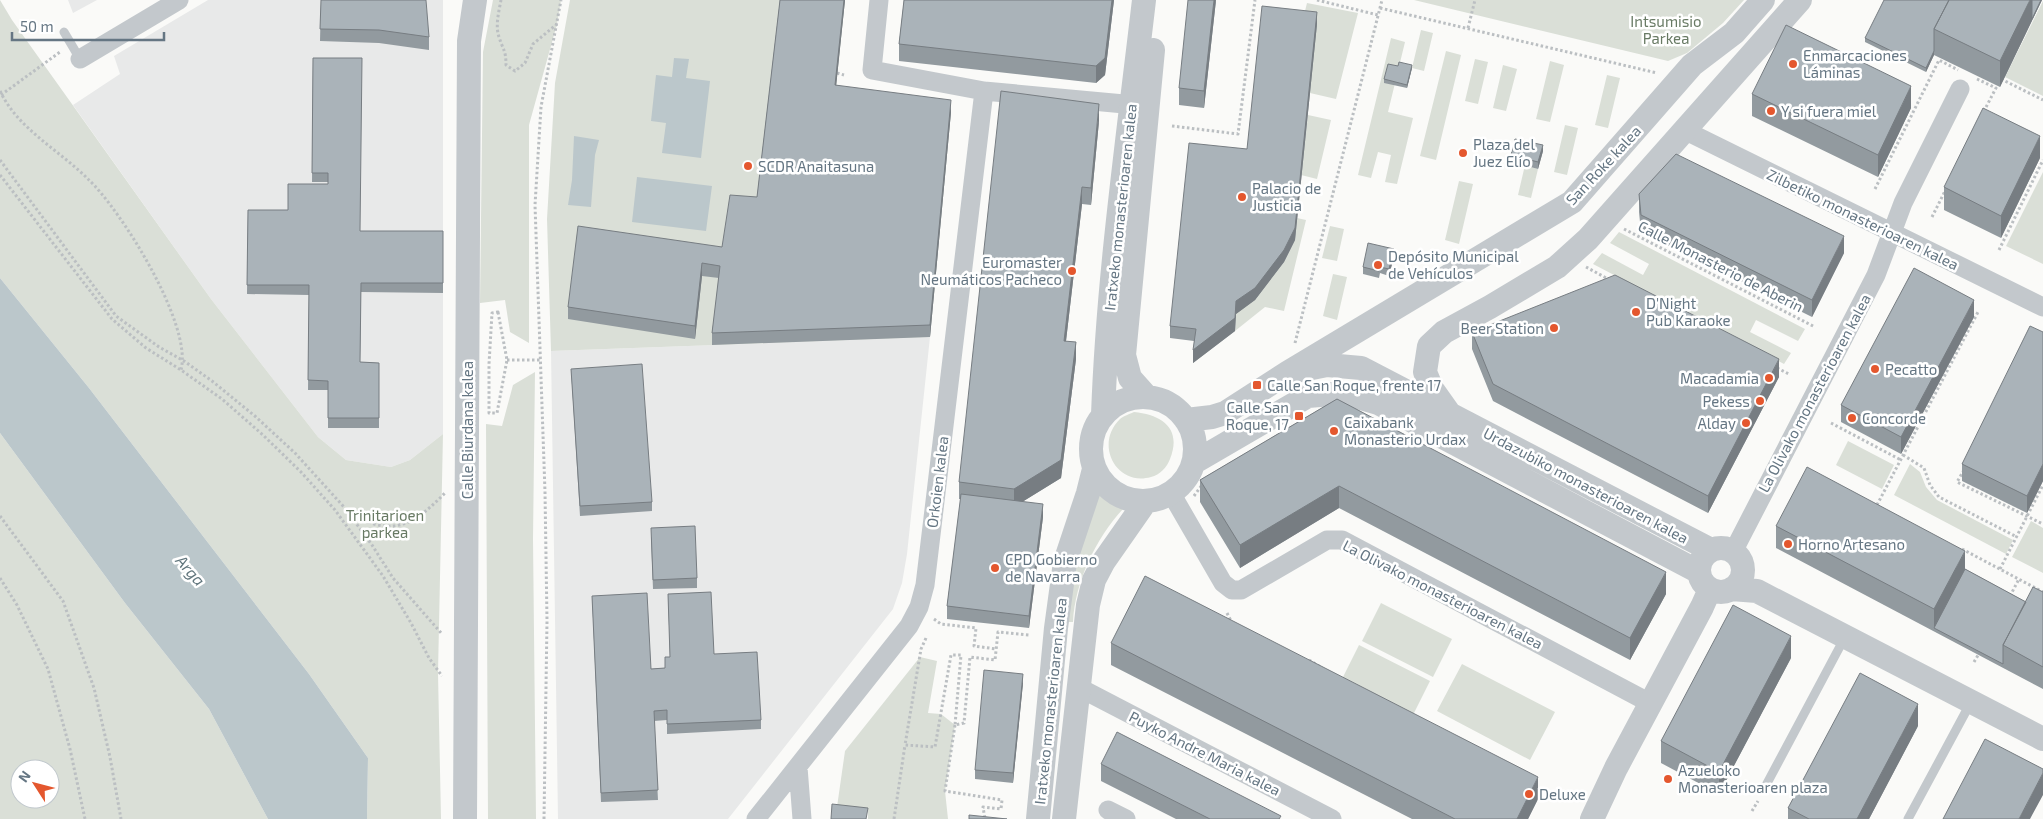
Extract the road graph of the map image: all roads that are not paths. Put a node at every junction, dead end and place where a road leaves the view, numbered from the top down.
1 (179, 0) edge
2 (463, 0) edge
3 (475, 0) edge
4 (879, 0) edge
5 (1144, 0) edge
6 (1157, 0) edge
7 (1762, 0) edge
8 (1800, 0) edge
9 (64, 32) dead end
10 (469, 41) junction
11 (80, 59) joint
12 (1960, 89) dead end
13 (984, 91) junction
14 (1140, 105) junction
15 (1684, 130) junction
16 (1890, 233) junction
17 (2043, 307) edge
18 (1290, 362) junction
19 (1147, 397) junction
20 (1449, 413) junction
21 (1103, 415) junction
22 (1186, 420) junction
23 (1193, 464) junction
24 (1094, 469) junction
25 (1170, 493) junction
26 (1146, 501) junction
27 (1721, 570) junction
28 (1845, 636) junction
29 (1078, 687) junction
30 (1971, 702) junction
31 (1650, 703) junction
32 (2043, 739) edge
33 (798, 766) junction
34 (1764, 789) dead end
35 (1108, 810) dead end
36 (1322, 817) edge
37 (465, 819) edge
38 (756, 819) edge
39 (802, 819) edge
40 (1038, 819) edge
41 (1064, 819) edge
42 (1126, 819) edge
43 (1592, 819) edge
44 (1908, 819) edge

1 - 11 street
2 - 10 street, Calle Biurdana kalea
3 - 10 street, Calle Biurdana kalea
4 - 13 street
5 - 14 street, Iratxeko monasterioaren kalea
6 - 14 street, Iratxeko monasterioaren kalea
7 - 18 street, San Roke kalea
8 - 15 street
9 - 11 lane
10 - 37 street, Calle Biurdana kalea
12 - 16 street, La Olivako monasterioaren kalea
13 - 14 street
13 - 33 street, Orkoien kalea
14 - 19 street, Iratxeko monasterioaren kalea
14 - 21 street, Iratxeko monasterioaren kalea
15 - 16 street, Zilbetiko monasterioaren kalea
15 - 20 street
16 - 17 street, Zilbetiko monasterioaren kalea
16 - 27 street, La Olivako monasterioaren kalea
18 - 20 street, Urdazubiko monasterioaren kalea
18 - 22 street, Urdazubiko monasterioaren kalea
19 - 21 street
19 - 22 street
20 - 27 street, Urdazubiko monasterioaren kalea
21 - 24 street
22 - 23 street
23 - 25 street
23 - 27 street, Urdazubiko monasterioaren kalea
24 - 26 street
24 - 40 street, Iratxeko monasterioaren kalea
25 - 26 street
25 - 31 street, La Olivako monasterioaren kalea
26 - 29 street, Iratxeko monasterioaren kalea
27 - 28 street, Urdazubiko monasterioaren kalea
27 - 31 street, La Olivako monasterioaren kalea
28 - 30 street, Urdazubiko monasterioaren kalea
28 - 34 lane
29 - 36 street, Puyko Andre Maria kalea
29 - 41 street, Iratxeko monasterioaren kalea
30 - 32 street, Urdazubiko monasterioaren kalea
30 - 44 lane
31 - 43 street, La Olivako monasterioaren kalea
33 - 38 street, Orkoien kalea
33 - 39 street
35 - 42 street

